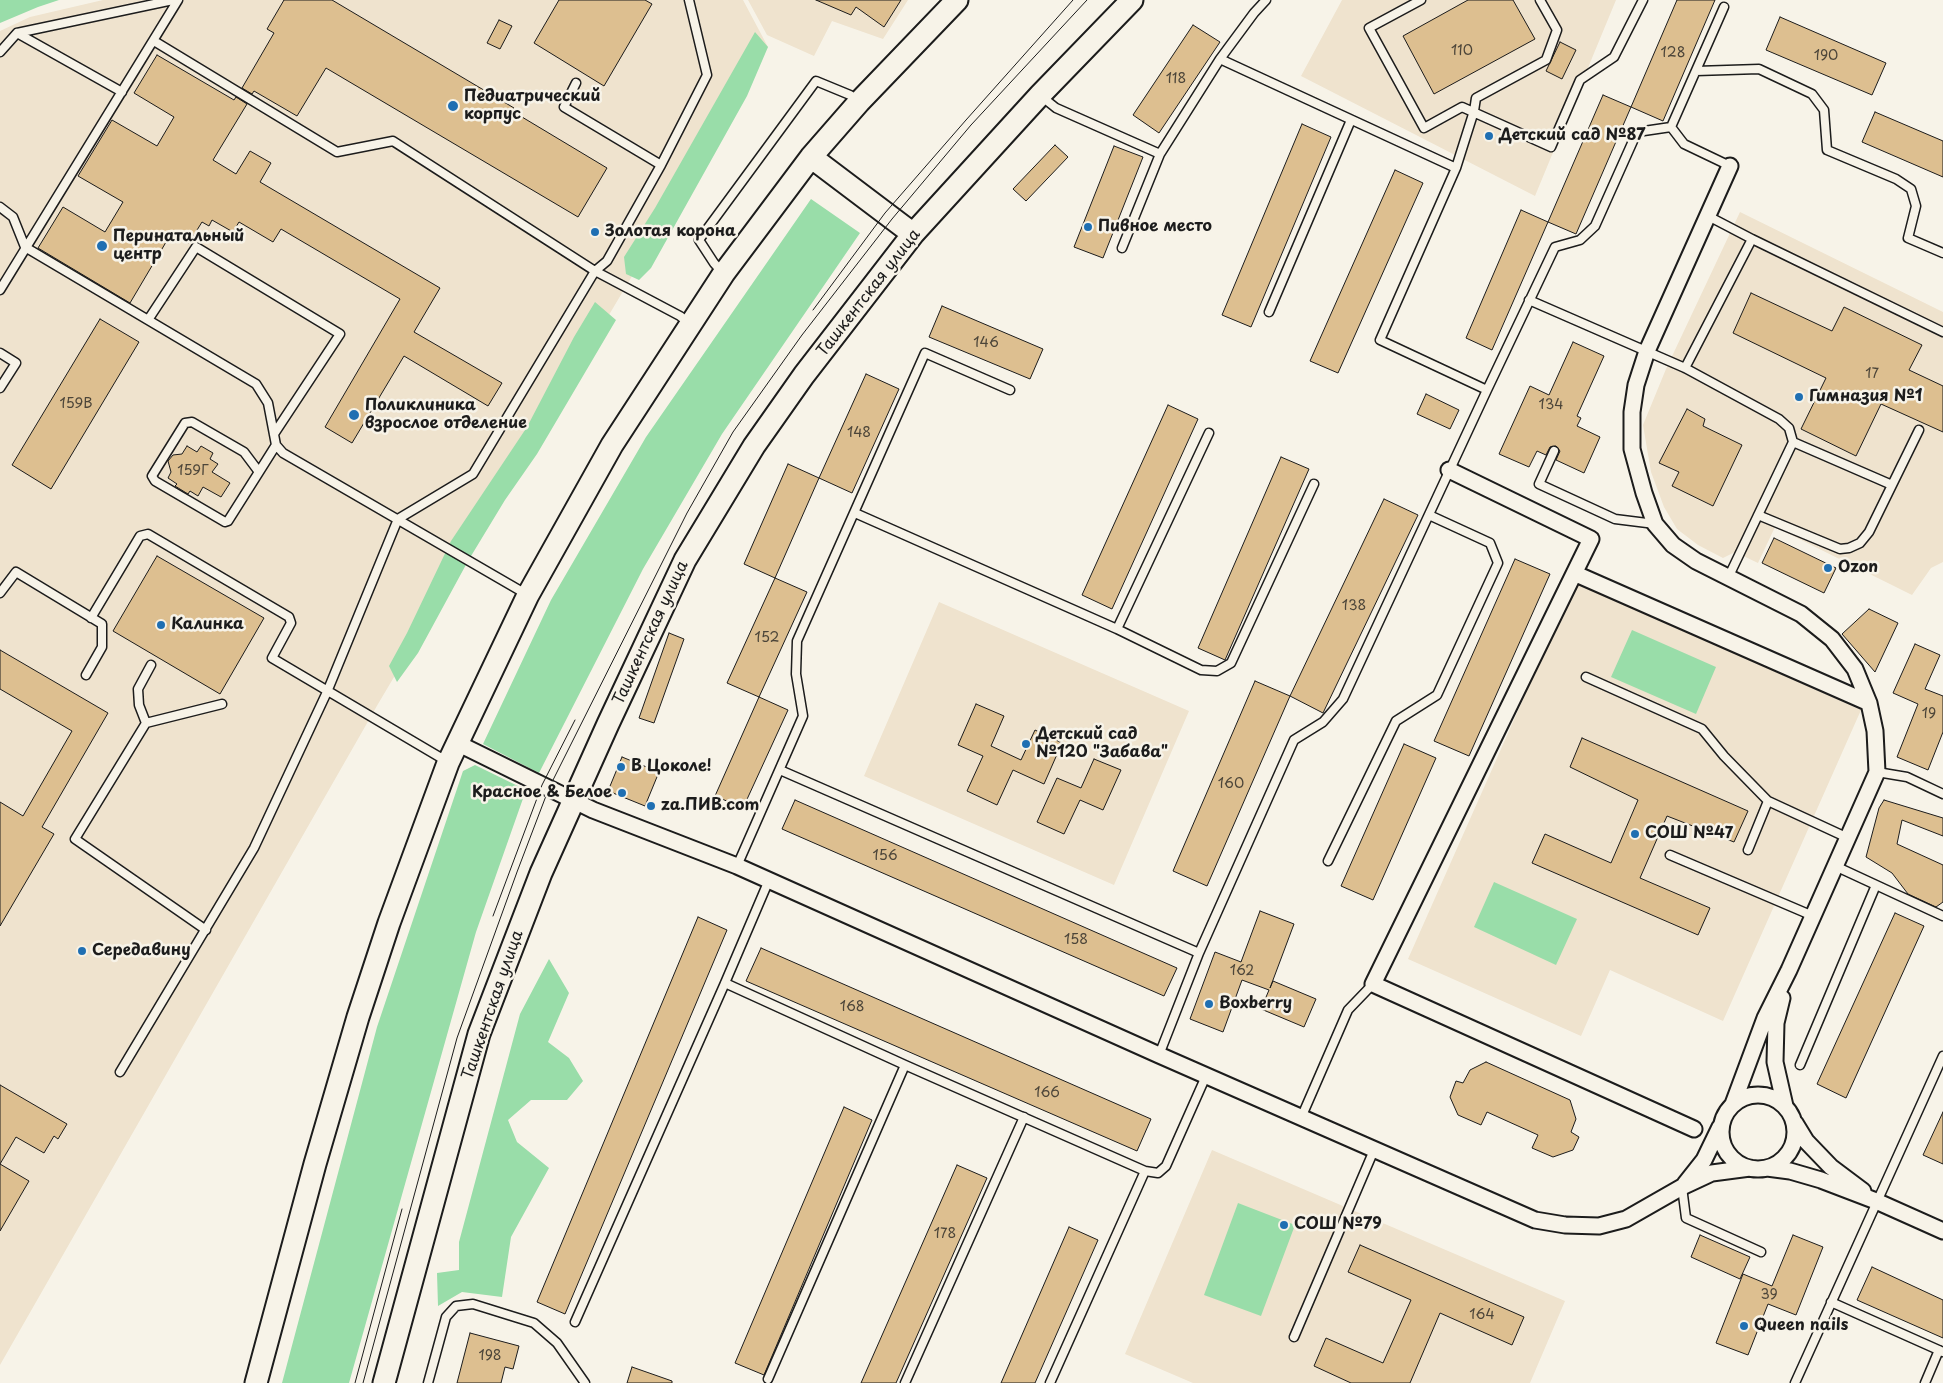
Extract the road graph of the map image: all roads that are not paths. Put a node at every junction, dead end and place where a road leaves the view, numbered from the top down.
1 (173, 0) edge
2 (178, 0) edge
3 (689, 0) edge
4 (957, 0) edge
5 (1132, 0) edge
6 (1266, 0) edge
7 (1421, 0) edge
8 (1540, 0) edge
9 (1643, 0) edge
10 (1724, 7) dead end
11 (18, 33) junction
12 (154, 42) junction
13 (0, 52) edge
14 (1220, 59) junction
15 (1696, 71) junction
16 (576, 83) dead end
17 (122, 92) junction
18 (1040, 95) junction
19 (859, 102) junction
20 (1474, 111) junction
21 (1351, 120) junction
22 (1671, 127) junction
23 (1160, 154) junction
24 (811, 157) junction
25 (661, 165) junction
26 (1730, 166) joint
27 (1456, 168) junction
28 (0, 207) edge
29 (1708, 216) junction
30 (913, 234) junction
31 (1752, 239) junction
32 (25, 247) junction
33 (1122, 248) dead end
34 (1943, 253) edge
35 (594, 271) junction
36 (724, 273) junction
37 (0, 290) edge
38 (1529, 300) junction
39 (1269, 312) dead end
40 (148, 320) junction
41 (689, 323) junction
42 (1943, 332) edge
43 (1647, 351) junction
44 (0, 353) edge
45 (1685, 368) junction
46 (0, 388) edge
47 (1010, 390) dead end
48 (1487, 390) junction
49 (1919, 430) dead end
50 (274, 434) junction
51 (1209, 434) dead end
52 (1792, 442) junction
53 (276, 445) junction
54 (1554, 451) dead end
55 (1450, 470) junction
56 (259, 472) junction
57 (1314, 484) dead end
58 (1892, 486) junction
59 (855, 513) junction
60 (1429, 514) junction
61 (1758, 515) junction
62 (398, 519) junction
63 (1655, 524) junction
64 (1576, 574) junction
65 (1728, 578) junction
66 (0, 593) edge
67 (528, 595) junction
68 (92, 618) junction
69 (1116, 629) junction
70 (152, 665) dead end
71 (86, 675) dead end
72 (1586, 677) dead end
73 (327, 692) junction
74 (1869, 703) junction
75 (222, 704) dead end
76 (146, 723) junction
77 (457, 743) junction
78 (448, 763) junction
79 (780, 770) junction
80 (1877, 772) junction
81 (1943, 794) edge
82 (573, 800) junction
83 (1768, 801) junction
84 (1848, 838) junction
85 (1748, 850) dead end
86 (1670, 855) dead end
87 (1328, 861) dead end
88 (737, 866) junction
89 (1835, 866) junction
90 (769, 880) junction
91 (1876, 885) junction
92 (1813, 916) junction
93 (1943, 916) edge
94 (206, 930) junction
95 (1199, 952) junction
96 (1789, 970) junction
97 (725, 983) junction
98 (1373, 984) junction
99 (1159, 1055) junction
100 (1943, 1056) edge
101 (1800, 1065) dead end
102 (905, 1066) junction
103 (120, 1072) dead end
104 (1206, 1076) junction
105 (1733, 1104) junction
106 (1785, 1106) junction
107 (1024, 1117) junction
108 (1302, 1118) junction
109 (1794, 1121) junction
110 (1721, 1124) junction
111 (1694, 1129) dead end
112 (1374, 1150) junction
113 (1750, 1168) junction
114 (1767, 1168) junction
115 (1146, 1171) junction
116 (1682, 1187) junction
117 (1876, 1201) junction
118 (1943, 1231) edge
119 (1761, 1252) dead end
120 (1831, 1302) junction
121 (575, 1322) dead end
122 (1294, 1337) dead end
123 (1941, 1351) edge
124 (768, 1379) dead end
125 (256, 1383) edge
126 (384, 1383) edge
127 (428, 1383) edge
128 (585, 1383) edge
129 (905, 1383) edge
130 (1050, 1383) edge
131 (1795, 1383) edge
132 (1925, 1383) edge

1 - 11 lane
2 - 12 lane
3 - 25 lane
4 - 19 main road
5 - 18 main road, Ташкентская улица
6 - 14 lane
7 - 20 lane
8 - 20 lane
9 - 20 lane
10 - 15 lane
11 - 13 lane
11 - 17 lane
12 - 17 lane
12 - 35 lane
14 - 21 lane
14 - 23 lane
15 - 22 lane
15 - 34 lane
16 - 25 lane
17 - 32 lane
18 - 23 lane
18 - 30 main road, Ташкентская улица
19 - 24 main road
19 - 36 lane
20 - 27 lane
21 - 27 lane
21 - 39 lane
22 - 26 lane
22 - 38 lane
23 - 33 lane
24 - 30 main road
24 - 36 main road
25 - 35 lane
26 - 29 street
27 - 48 lane
28 - 32 lane
29 - 31 lane
29 - 43 street
30 - 82 main road, Ташкентская улица
31 - 42 lane
31 - 45 lane
32 - 37 lane
32 - 40 lane
35 - 41 lane
35 - 62 lane
36 - 41 main road
38 - 43 lane
38 - 48 lane
40 - 50 lane
40 - 50 lane
41 - 67 main road
43 - 45 lane
43 - 63 street
44 - 46 lane
45 - 52 lane
47 - 59 lane
48 - 55 lane
49 - 58 lane
50 - 53 lane
51 - 69 lane
52 - 58 lane
52 - 61 lane
53 - 56 lane
53 - 62 lane
54 - 63 lane
55 - 60 lane
55 - 64 street
56 - 56 lane
57 - 69 lane
58 - 61 lane
59 - 69 lane
59 - 79 lane
60 - 87 lane
60 - 95 lane
61 - 65 lane
62 - 67 lane
62 - 73 lane
63 - 65 street
64 - 74 street
64 - 98 street
65 - 74 street
66 - 68 lane
67 - 77 main road
68 - 71 lane
68 - 73 lane
70 - 76 lane
72 - 83 lane
73 - 78 lane
73 - 94 lane
74 - 80 street
75 - 76 lane
76 - 94 lane
77 - 78 main road
77 - 82 street
78 - 125 main road
79 - 88 lane
79 - 95 lane
80 - 81 lane
80 - 84 street
82 - 88 street
82 - 126 main road, Ташкентская улица
83 - 84 lane
83 - 85 lane
84 - 89 street
86 - 92 lane
88 - 90 street
89 - 91 lane
89 - 92 street
90 - 97 lane
90 - 99 street
91 - 93 lane
91 - 101 lane
92 - 96 street
94 - 103 lane
95 - 99 lane
96 - 105 street
96 - 106 street
97 - 102 lane
97 - 121 lane
98 - 108 lane
98 - 111 street
99 - 104 street
100 - 117 lane
102 - 107 lane
102 - 124 lane
104 - 108 street
104 - 115 lane
105 - 106 street
105 - 110 street
106 - 109 street
107 - 115 lane
107 - 129 lane
108 - 112 street
109 - 114 street
109 - 117 street
110 - 113 street
110 - 116 street
112 - 116 street
112 - 122 lane
113 - 114 street
113 - 116 street
114 - 117 street
115 - 130 lane
116 - 119 lane
117 - 118 street
117 - 120 lane
120 - 123 lane
120 - 131 lane
123 - 132 lane
127 - 128 lane

